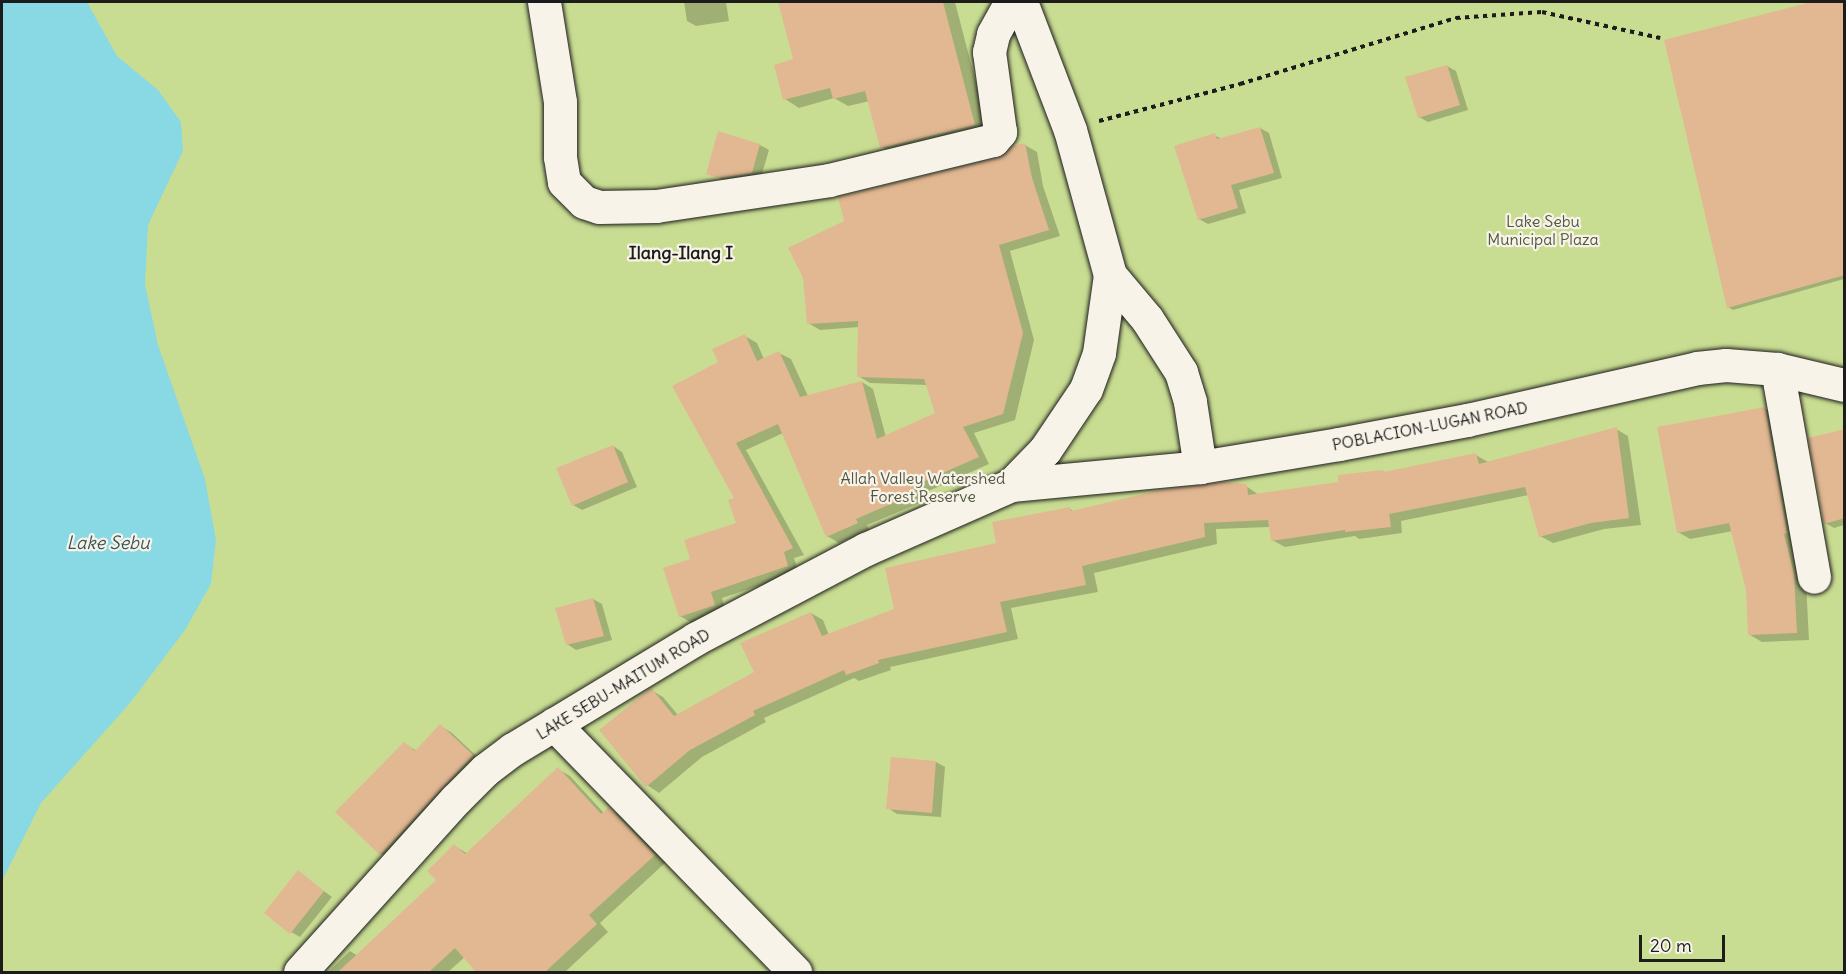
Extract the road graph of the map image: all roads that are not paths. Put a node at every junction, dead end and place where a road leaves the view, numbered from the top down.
1 (544, 2) edge
2 (1011, 2) edge
3 (1021, 2) edge
4 (1110, 275) junction
5 (1778, 369) junction
6 (1845, 384) edge
7 (1200, 467) junction
8 (1011, 485) junction
9 (1814, 577) dead end
10 (554, 724) junction
11 (300, 972) edge
12 (795, 972) edge

1 - 2 main road
3 - 4 main road
4 - 7 main road
4 - 8 main road
5 - 6 main road, POBLACION-LUGAN ROAD
5 - 7 main road, POBLACION-LUGAN ROAD
5 - 9 main road
7 - 8 main road, POBLACION-LUGAN ROAD
8 - 10 main road, LAKE SEBU-MAITUM ROAD
10 - 11 main road, LAKE SEBU-MAITUM ROAD
10 - 12 main road

